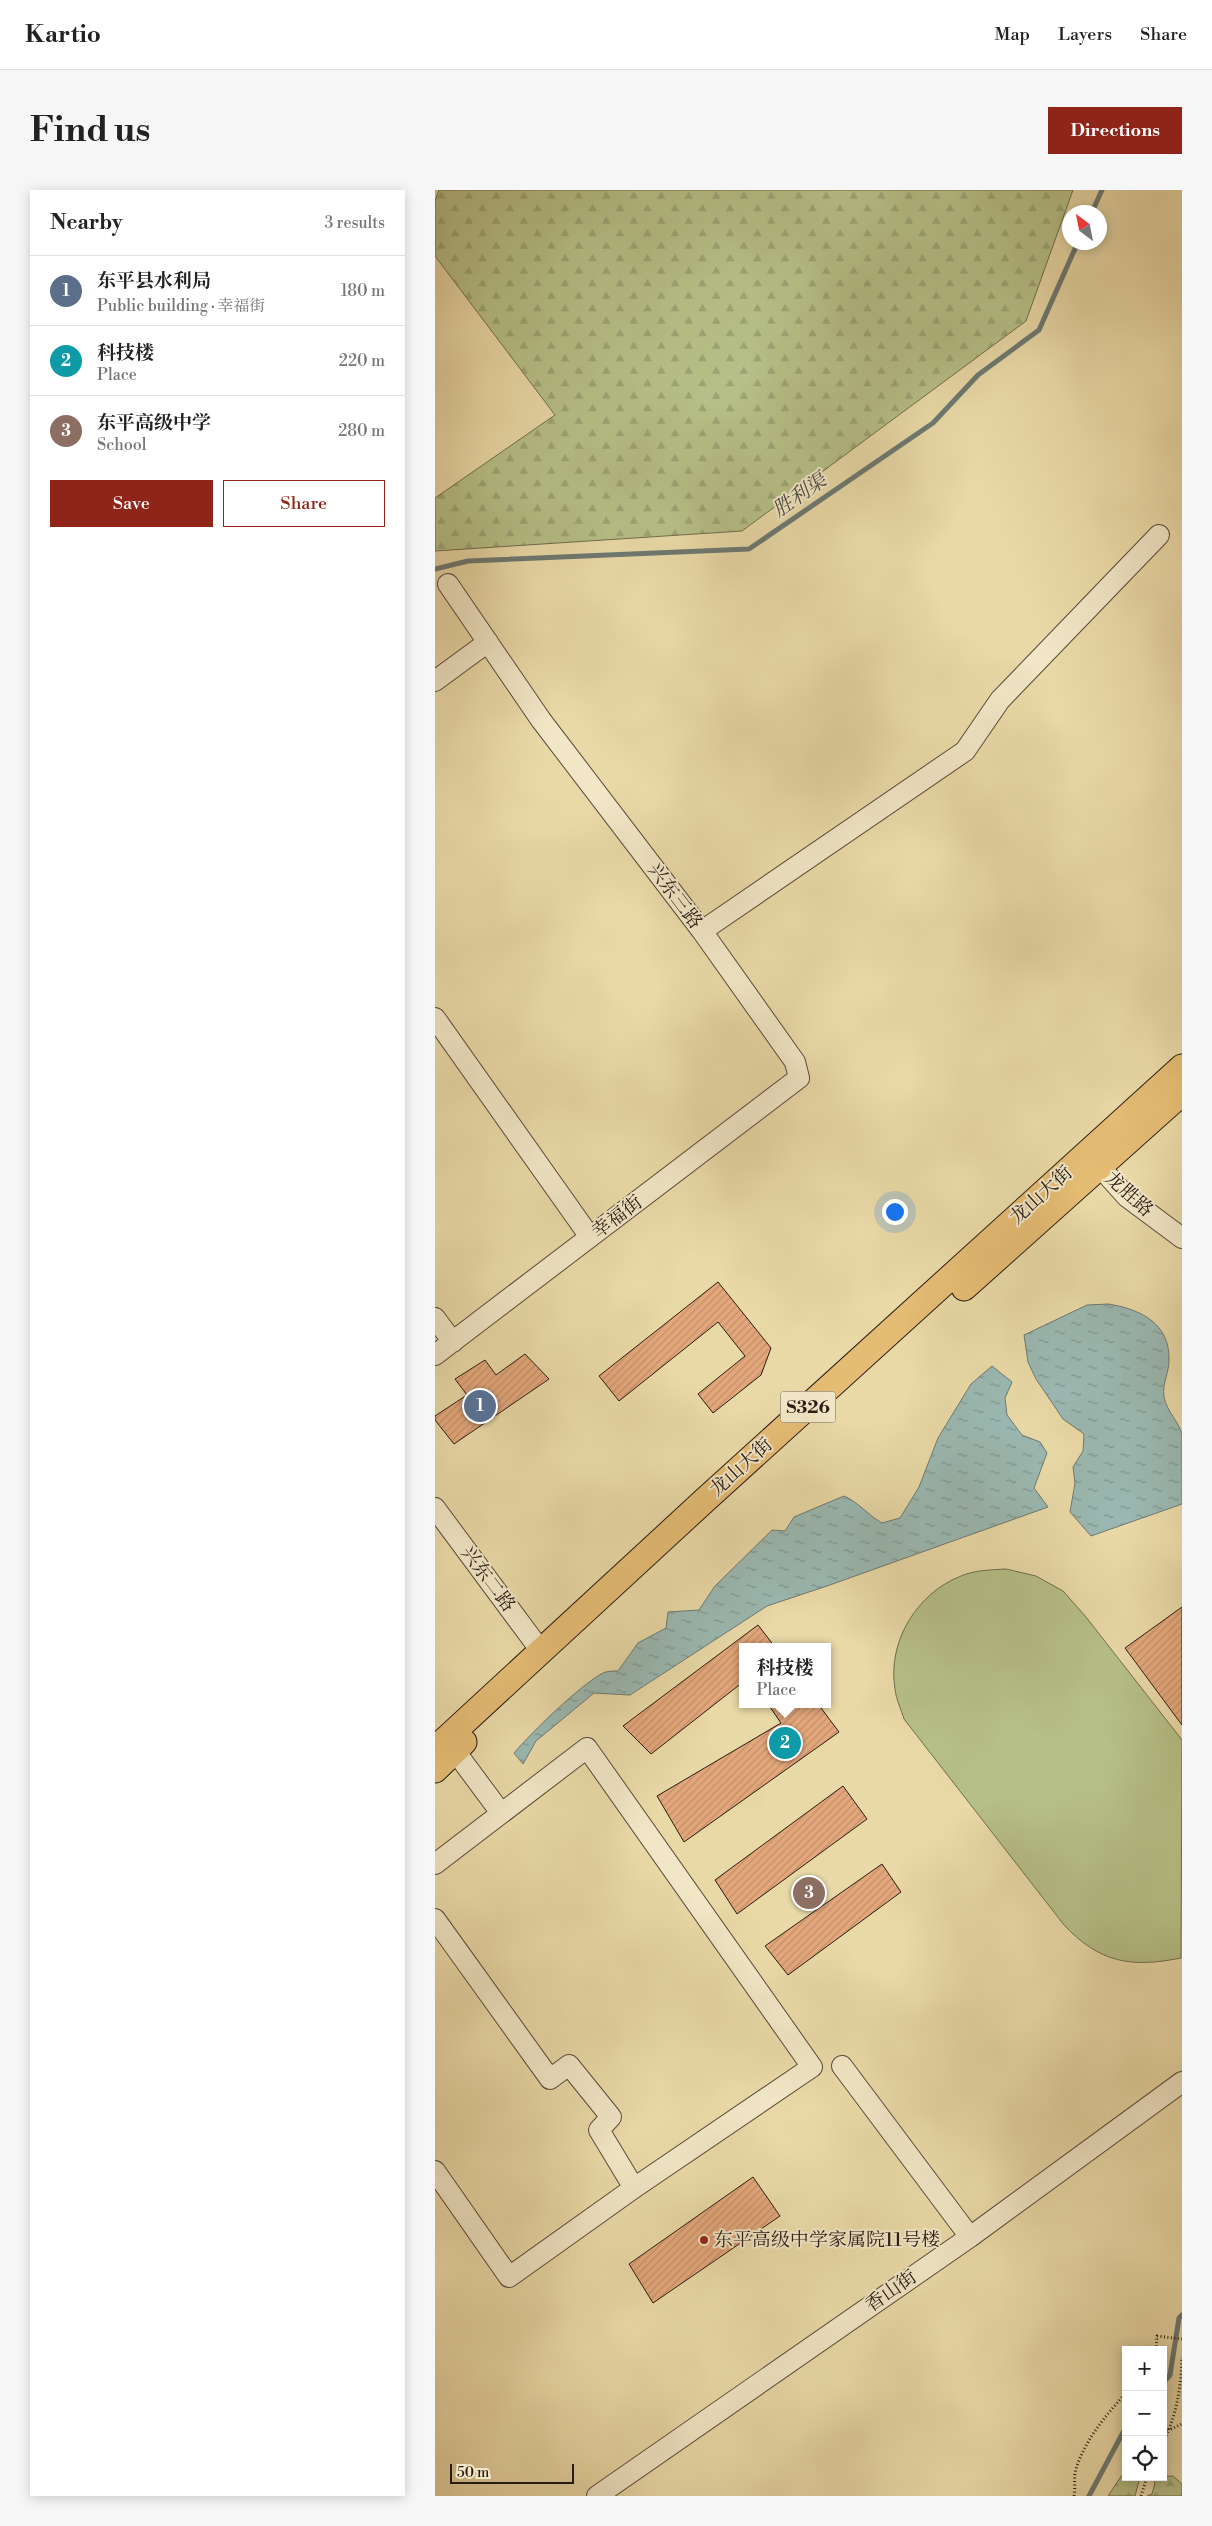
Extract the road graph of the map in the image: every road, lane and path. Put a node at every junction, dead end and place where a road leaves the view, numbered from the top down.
1 (1159, 535) dead end
2 (448, 584) dead end
3 (488, 642) junction
4 (435, 681) edge
5 (702, 931) junction
6 (435, 1018) edge
7 (1182, 1067) edge
8 (799, 1078) joint
9 (1182, 1093) edge
10 (1099, 1167) junction
11 (590, 1237) junction
12 (1182, 1238) edge
13 (435, 1318) edge
14 (453, 1342) junction
15 (435, 1355) edge
16 (435, 1508) edge
17 (541, 1651) junction
18 (445, 1750) edge
19 (435, 1770) edge
20 (501, 1813) junction
21 (435, 1864) edge
22 (435, 1919) edge
23 (842, 2066) dead end
24 (1182, 2082) edge
25 (435, 2171) edge
26 (634, 2188) junction
27 (970, 2237) junction
28 (1182, 2339) edge
29 (1156, 2346) edge
30 (1182, 2357) edge
31 (1122, 2397) edge
32 (1182, 2424) edge
33 (1169, 2430) junction
34 (1166, 2436) edge
35 (1146, 2481) edge
36 (597, 2496) edge
37 (1074, 2496) edge
38 (1141, 2496) edge

1 - 5 street
2 - 3 street, 兴东三路
3 - 4 street
3 - 5 street, 兴东三路
5 - 8 street, 兴东三路
6 - 11 street
7 - 17 main road, 龙山大街 / S326
8 - 11 street, 幸福街
9 - 10 main road, 龙山大街 / S326
10 - 12 street, 龙胜路
10 - 18 main road, 龙山大街 / S326
11 - 14 street, 幸福街
13 - 14 street
14 - 15 street, 幸福街
16 - 17 street, 兴东二路
17 - 18 main road, 龙山大街 / S326
18 - 19 main road, 龙山大街 / S326
18 - 20 street
20 - 21 street
20 - 26 street
22 - 26 street
23 - 27 street
24 - 27 street, 香山街
25 - 26 street
27 - 36 street, 香山街
28 - 29 path
30 - 33 path
31 - 37 path
32 - 33 path
33 - 34 path
35 - 38 path

